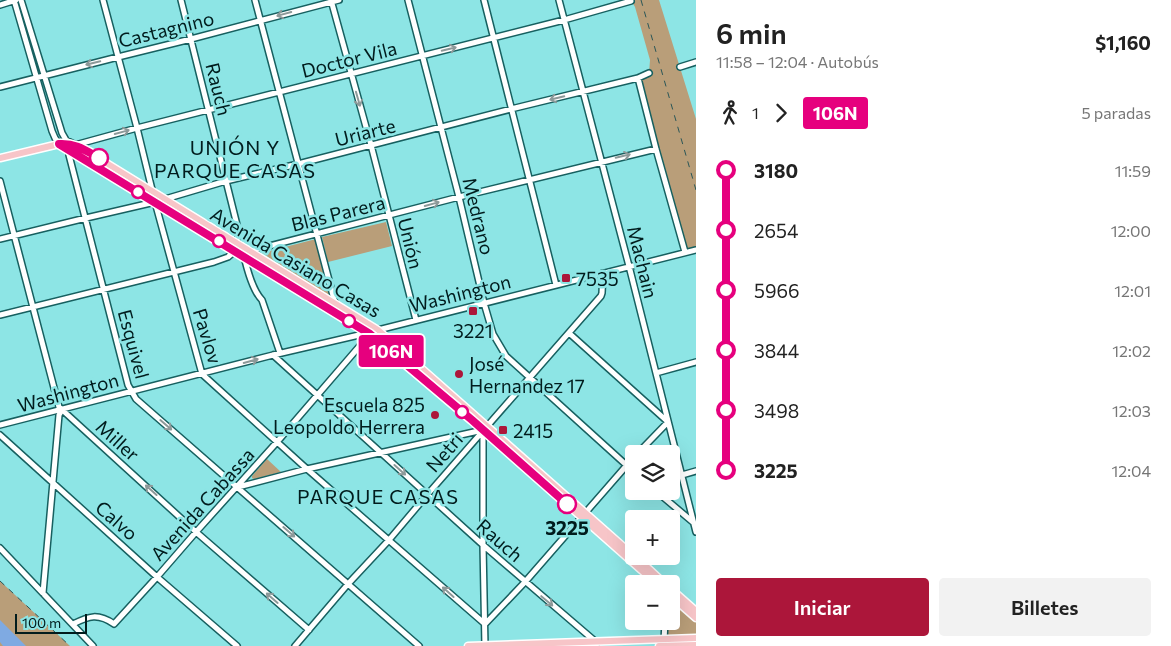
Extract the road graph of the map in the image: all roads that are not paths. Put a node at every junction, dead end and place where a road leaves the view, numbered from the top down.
1 (14, 0) edge
2 (21, 0) edge
3 (103, 0) edge
4 (182, 0) edge
5 (255, 0) edge
6 (339, 0) edge
7 (408, 0) edge
8 (484, 0) edge
9 (559, 0) edge
10 (331, 1) edge
11 (631, 1) edge
12 (0, 5) edge
13 (564, 20) junction
14 (261, 21) junction
15 (493, 38) junction
16 (191, 39) junction
17 (118, 56) junction
18 (422, 56) junction
19 (696, 62) edge
20 (680, 66) dead end
21 (649, 73) dead end
22 (351, 74) junction
23 (44, 75) junction
24 (37, 77) junction
25 (638, 78) junction
26 (0, 87) edge
27 (583, 91) junction
28 (279, 92) junction
29 (511, 109) junction
30 (208, 110) junction
31 (137, 128) junction
32 (441, 128) junction
33 (59, 144) junction
34 (371, 145) junction
35 (72, 147) junction
36 (656, 149) junction
37 (0, 158) edge
38 (601, 162) junction
39 (298, 164) junction
40 (529, 179) junction
41 (0, 181) edge
42 (226, 182) junction
43 (153, 192) junction
44 (459, 197) junction
45 (164, 199) junction
46 (155, 202) junction
47 (389, 216) junction
48 (86, 218) junction
49 (317, 234) junction
50 (14, 236) junction
51 (0, 239) edge
52 (236, 242) junction
53 (696, 250) edge
54 (250, 251) junction
55 (685, 252) junction
56 (240, 253) junction
57 (629, 266) junction
58 (174, 271) junction
59 (603, 273) junction
60 (556, 284) junction
61 (104, 288) junction
62 (335, 303) junction
63 (484, 303) junction
64 (32, 307) junction
65 (0, 315) edge
66 (416, 320) junction
67 (378, 330) junction
68 (569, 333) junction
69 (370, 334) junction
70 (280, 353) junction
71 (272, 355) junction
72 (696, 362) edge
73 (656, 373) junction
74 (202, 374) junction
75 (530, 378) junction
76 (132, 391) junction
77 (317, 396) junction
78 (62, 410) junction
79 (668, 422) junction
80 (0, 426) edge
81 (485, 428) junction
82 (0, 435) edge
83 (277, 442) junction
84 (646, 445) edge
85 (382, 453) junction
86 (625, 465) joint
87 (307, 469) junction
88 (696, 471) edge
89 (682, 475) junction
90 (53, 484) junction
91 (237, 487) junction
92 (427, 495) junction
93 (667, 500) edge
94 (583, 514) junction
95 (694, 523) junction
96 (196, 532) junction
97 (696, 532) edge
98 (389, 540) junction
99 (483, 545) junction
100 (0, 548) edge
101 (625, 549) edge
102 (644, 565) edge
103 (647, 575) edge
104 (655, 575) edge
105 (157, 577) junction
106 (525, 582) junction
107 (348, 584) junction
108 (43, 593) junction
109 (680, 597) edge
110 (680, 606) edge
111 (696, 611) edge
112 (696, 618) edge
113 (73, 624) junction
114 (485, 624) junction
115 (309, 630) junction
116 (665, 630) edge
117 (696, 638) edge
118 (596, 644) edge
119 (665, 644) edge
120 (548, 645) edge
121 (696, 645) edge
122 (93, 646) edge
123 (237, 646) edge
124 (295, 646) edge
125 (419, 646) edge
126 (468, 646) edge
127 (485, 646) edge
128 (659, 646) edge

1 - 12 street
1 - 24 street
2 - 23 street
3 - 17 street, Pavlov
4 - 16 street, Rauch
5 - 14 street
6 - 10 street, Castagnino
7 - 18 street, Medrano
8 - 15 street
9 - 13 street, Machain
10 -> 14 street, Castagnino
10 - 22 street, Unión
11 - 13 street, Doctor Vila
13 - 15 street, Doctor Vila
13 - 27 street, Machain
14 - 16 street, Castagnino
14 - 28 street
18 -> 15 street, Doctor Vila
15 - 29 street
16 - 17 street, Castagnino
16 - 30 street, Rauch
17 -> 23 street, Castagnino
17 - 31 street, Pavlov
18 - 22 street, Doctor Vila
18 - 32 street, Medrano
19 - 20 street
21 - 25 street, Uriarte
22 - 28 street, Doctor Vila
22 -> 34 street, Unión
23 - 24 street, Castagnino
23 - 35 street
24 - 26 street, Castagnino
24 - 33 street
25 - 27 street, Uriarte
25 - 36 street
27 -> 29 street, Uriarte
27 - 38 street, Machain
28 - 30 street, Doctor Vila
28 - 39 street
29 - 32 street, Uriarte
29 - 40 street
30 - 31 street, Doctor Vila
30 - 42 street, Rauch
35 -> 31 street, Doctor Vila
31 - 43 street, Pavlov
32 - 34 street, Uriarte
32 - 44 street, Medrano
33 - 35 main road, Avenida Casiano Casas
33 - 37 main road
34 - 39 street, Uriarte
34 - 47 street, Unión
35 - 43 main road, Avenida Casiano Casas
35 - 46 main road, Avenida Casiano Casas
35 - 48 street, Esquivel
38 -> 36 street, Blas Parera
36 - 55 street
38 - 40 street, Blas Parera
38 - 57 street, Machain
39 - 42 street, Uriarte
39 - 49 street
40 - 44 street, Blas Parera
40 - 60 street
41 - 50 street, Miller
42 - 45 street, Uriarte
42 - 52 street, Rauch
43 - 45 main road, Avenida Casiano Casas
43 - 46 street, Pavlov
47 -> 44 street, Blas Parera
44 - 63 street, Medrano
45 - 46 street, Uriarte
45 - 52 main road, Avenida Casiano Casas
46 - 48 street, Uriarte
46 - 56 main road, Avenida Casiano Casas
46 - 58 street, Pavlov
47 - 49 street, Blas Parera
47 - 66 street, Unión
48 - 50 street, Uriarte
48 - 61 street, Esquivel
49 - 54 street, Blas Parera
49 - 62 street
50 - 51 street, Uriarte
50 - 64 street, Miller
52 - 54 main road, Avenida Casiano Casas
52 - 56 street, Rauch
53 - 55 street, Washington
54 - 56 street, Blas Parera
54 - 62 main road, Avenida Casiano Casas
55 - 57 street, Washington
56 - 58 street, Blas Parera
56 - 69 main road, Avenida Casiano Casas
56 - 70 street, Rauch
57 - 59 street, Washington
57 - 73 street, Machain
58 - 61 street, Blas Parera
58 - 74 street, Pavlov
59 - 60 street, Washington
59 - 68 street, Netri
60 - 63 street, Washington
61 - 64 street, Blas Parera
61 - 76 street, Esquivel
62 - 67 main road, Avenida Casiano Casas
63 - 66 street, Washington
63 - 75 street, Medrano
64 - 65 street, Blas Parera
64 - 78 street, Miller
66 - 67 street, Washington
67 - 69 street, Washington
67 - 81 main road, Avenida Casiano Casas
68 - 75 street, Netri
68 - 79 street
69 - 70 street, Washington
69 - 77 street, Avenida Cabassa
69 - 81 main road, Avenida Casiano Casas
70 - 71 street, Washington
74 -> 71 street, Washington
71 - 77 street, Rauch
72 - 73 street
73 - 79 street, Machain
74 - 76 street, Washington
74 - 83 street, Pavlov
75 - 81 street, Netri
75 - 86 street, Medrano
76 - 78 street, Washington
76 -> 91 street, Esquivel
77 - 83 street, Avenida Cabassa
77 - 85 street, Rauch
78 - 80 street, Washington
78 - 90 street
96 -> 78 street, Miller
79 - 84 street
79 - 89 street, Machain
81 - 85 street
81 - 92 street, Netri
81 - 94 main road, Avenida Casiano Casas
81 - 99 street
82 - 90 street, Calvo
83 - 87 street, Pavlov
83 - 91 street, Avenida Cabassa
85 - 87 street
85 -> 92 street, Rauch
86 - 94 street
87 - 91 street
87 - 98 street, Pavlov
88 - 89 street
89 - 95 street, Machain
90 - 105 street, Calvo
90 - 108 street
91 - 96 street, Avenida Cabassa
91 -> 107 street, Esquivel
92 - 98 street, Netri
92 - 99 street, Rauch
93 - 95 street
94 - 101 main road, Avenida Casiano Casas
94 - 103 main road, Avenida Casiano Casas
94 - 106 street
95 - 97 street, Machain
96 - 105 street, Avenida Cabassa
115 -> 96 street, Miller
98 - 107 street, Netri
114 -> 98 street, Pavlov
99 - 106 street, Rauch
99 - 114 street
100 - 108 street
102 - 104 main road, Avenida Casiano Casas
105 - 113 street, Avenida Cabassa
105 - 123 street, Calvo
106 - 114 street
106 -> 118 street, Rauch
107 - 115 street, Netri
107 - 125 street, Esquivel
108 - 113 street
109 - 111 main road
110 - 112 main road
113 - 122 street
114 - 127 street
115 - 124 street, Netri
116 - 119 street
117 - 119 main road
118 - 119 main road
118 - 120 main road
119 - 121 main road
119 - 128 main road
120 - 127 main road
126 - 127 main road

